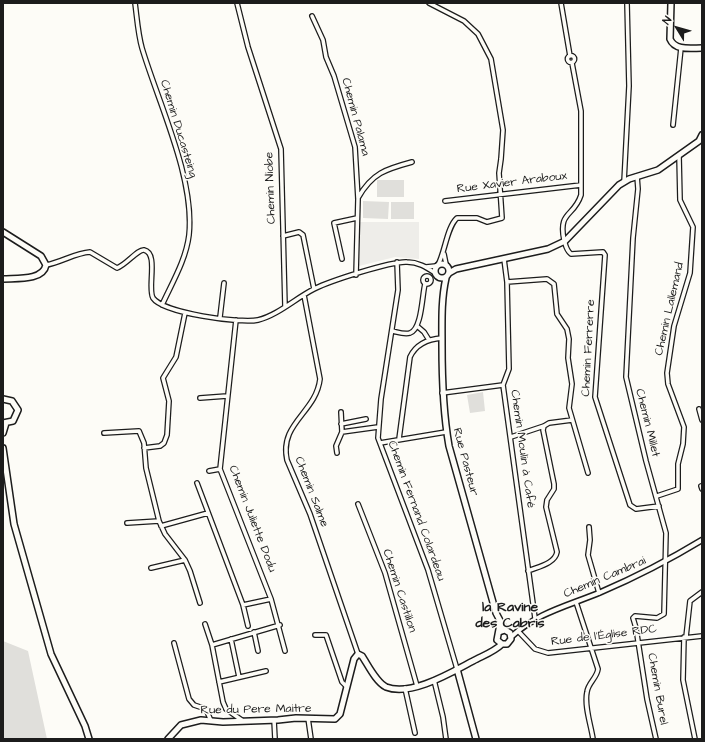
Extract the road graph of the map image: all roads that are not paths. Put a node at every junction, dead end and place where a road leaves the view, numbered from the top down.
1 (135, 3) edge
2 (237, 3) edge
3 (429, 3) edge
4 (560, 3) edge
5 (627, 3) edge
6 (671, 3) edge
7 (312, 16) dead end
8 (681, 48) junction
9 (702, 48) edge
10 (673, 125) dead end
11 (702, 135) edge
12 (701, 145) edge
13 (679, 156) junction
14 (412, 162) dead end
15 (637, 176) junction
16 (624, 182) junction
17 (358, 183) junction
18 (366, 184) junction
19 (581, 185) junction
20 (500, 194) junction
21 (358, 199) junction
22 (445, 201) dead end
23 (357, 218) junction
24 (3, 232) edge
25 (283, 236) junction
26 (565, 241) junction
27 (444, 253) junction
28 (342, 259) dead end
29 (504, 259) junction
30 (397, 262) junction
31 (46, 264) junction
32 (437, 265) junction
33 (426, 267) junction
34 (447, 271) junction
35 (435, 273) junction
36 (356, 275) junction
37 (440, 278) junction
38 (3, 279) edge
39 (507, 282) junction
40 (224, 283) dead end
41 (425, 284) dead end
42 (314, 289) junction
43 (304, 295) junction
44 (443, 302) junction
45 (162, 305) junction
46 (285, 306) junction
47 (184, 313) junction
48 (220, 317) junction
49 (236, 320) junction
50 (417, 326) junction
51 (392, 331) junction
52 (442, 338) junction
53 (429, 340) junction
54 (504, 385) junction
55 (442, 393) junction
56 (3, 394) edge
57 (227, 396) junction
58 (200, 398) dead end
59 (6, 399) edge
60 (699, 409) dead end
61 (341, 412) dead end
62 (366, 419) dead end
63 (572, 420) junction
64 (702, 420) edge
65 (5, 423) edge
66 (341, 424) junction
67 (544, 426) junction
68 (378, 427) junction
69 (342, 432) junction
70 (446, 432) junction
71 (3, 433) edge
72 (104, 433) dead end
73 (511, 436) junction
74 (399, 439) junction
75 (380, 443) junction
76 (3, 448) edge
77 (144, 448) junction
78 (336, 453) dead end
79 (220, 469) junction
80 (209, 471) dead end
81 (588, 473) dead end
82 (197, 483) dead end
83 (657, 496) junction
84 (358, 504) dead end
85 (659, 506) junction
86 (208, 513) junction
87 (159, 521) junction
88 (127, 523) dead end
89 (161, 526) junction
90 (589, 527) dead end
91 (702, 540) edge
92 (185, 560) junction
93 (666, 562) junction
94 (151, 568) dead end
95 (528, 570) junction
96 (702, 592) edge
97 (599, 593) junction
98 (271, 599) junction
99 (576, 602) junction
100 (200, 604) dead end
101 (243, 605) junction
102 (535, 618) junction
103 (205, 624) dead end
104 (248, 626) dead end
105 (280, 626) junction
106 (254, 632) junction
107 (517, 632) junction
108 (506, 633) junction
109 (315, 634) dead end
110 (702, 636) edge
111 (685, 637) junction
112 (231, 639) junction
113 (639, 642) junction
114 (174, 643) dead end
115 (500, 643) junction
116 (212, 645) junction
117 (592, 648) junction
118 (285, 650) dead end
119 (258, 651) dead end
120 (358, 654) junction
121 (457, 669) junction
122 (266, 670) dead end
123 (239, 677) junction
124 (434, 680) junction
125 (218, 682) junction
126 (417, 686) junction
127 (347, 687) junction
128 (405, 688) junction
129 (308, 718) junction
130 (274, 720) junction
131 (211, 721) junction
132 (244, 721) junction
133 (415, 733) dead end
134 (89, 739) edge
135 (168, 739) edge
136 (275, 739) edge
137 (311, 739) edge
138 (446, 739) edge
139 (476, 739) edge
140 (593, 739) edge
141 (656, 739) edge
142 (695, 739) edge

1 - 45 street, Chemin Ducasteing
2 - 25 street, Chemin Niobe
3 - 20 street
4 - 19 street
5 - 16 street
6 - 8 main road
7 - 17 street, Chemin Palama
8 - 9 main road
8 - 10 street
11 - 12 main road
12 - 13 main road
13 - 15 main road
13 - 83 street, Chemin Lallemand
14 - 18 street
15 - 16 main road
15 - 83 street, Chemin Millet
16 - 26 main road
17 - 18 street
17 - 21 street, Chemin Palama
18 - 21 street
19 - 20 street, Rue Xavier Araboux
19 - 26 street
20 - 22 street, Rue Xavier Araboux
20 - 27 street
21 - 23 street, Chemin Palama
23 - 28 street
23 - 36 street, Chemin Palama
24 - 31 main road
25 - 42 street
25 - 46 street, Chemin Niobe
26 - 29 main road
26 - 85 street, Chemin Ferrerre
27 - 32 street
27 - 34 street
29 - 34 main road
29 - 39 street, Chemin Moulin à Café
30 - 33 street
30 - 36 street
30 - 51 street, Chemin Fernand Colardeau
31 - 38 main road
31 - 45 street
32 - 33 street
32 - 34 main road
32 - 35 main road
33 - 35 street
34 - 37 main road
34 - 44 main road, Rue Pasteur
35 - 37 main road
36 - 42 street
37 - 44 main road, Rue Pasteur
39 - 54 street, Chemin Moulin à Café
39 - 63 street
40 - 48 street
41 - 50 street
42 - 43 street
43 - 46 street
43 - 120 street, Chemin Salme
44 - 52 main road, Rue Pasteur
45 - 47 street
46 - 49 street
47 - 48 street
47 - 77 street
48 - 49 street
49 - 57 street, Chemin Juliette Dodu
50 - 51 street
50 - 53 street
51 - 68 street, Chemin Fernand Colardeau
52 - 53 street
52 - 55 main road, Rue Pasteur
53 - 74 street
54 - 55 street
54 - 73 street, Chemin Moulin à Café
55 - 70 main road, Rue Pasteur
56 - 59 main road
57 - 58 street
57 - 79 street, Chemin Juliette Dodu
59 - 65 main road
60 - 64 street
61 - 66 street
62 - 66 street
63 - 67 street
63 - 81 street
65 - 71 main road
66 - 69 street
67 - 73 street
67 - 95 street
68 - 69 street
68 - 75 street, Chemin Fernand Colardeau
69 - 78 street
70 - 74 street
70 - 108 main road, Rue Pasteur
72 - 77 street
73 - 95 street, Chemin Moulin à Café
74 - 75 street
75 - 121 street, Chemin Fernand Colardeau
76 - 134 main road
77 - 87 street
79 - 80 street
79 - 98 street, Chemin Juliette Dodu
82 - 86 street
83 - 85 street, Chemin Millet
84 - 126 street, Chemin Castillon
85 - 93 street, Chemin Millet
86 - 89 street
86 - 101 street
87 - 88 street
87 - 89 street
89 - 92 street
90 - 97 street
91 - 93 street, Chemin Cambrai
92 - 94 street
92 - 100 street
93 - 97 street, Chemin Cambrai
93 - 113 street, Chemin Millet
95 - 102 street, Chemin Moulin à Café
96 - 111 street
97 - 99 street, Chemin Cambrai
98 - 101 street
98 - 105 street, Chemin Juliette Dodu
99 - 102 street, Chemin Cambrai
99 - 117 street
101 - 104 street
102 - 107 street, Chemin Cambrai
103 - 116 street
105 - 106 street
105 - 118 street, Chemin Juliette Dodu
106 - 112 street
106 - 119 street
107 - 108 street, Chemin Cambrai
107 - 117 street, Rue de l'Église RDC
108 - 115 main road, Rue Pasteur
108 - 115 main road
109 - 127 street
110 - 111 street, Rue de l'Église RDC
111 - 113 street, Rue de l'Église RDC
111 - 142 street
112 - 116 street
112 - 123 street
113 - 117 street, Rue de l'Église RDC
113 - 141 street, Chemin Burel
114 - 131 street
115 - 121 main road
116 - 125 street
117 - 140 street
120 - 127 main road, Rue du Pere Maitre
120 - 128 main road
121 - 124 main road
121 - 139 main road
122 - 123 street
123 - 125 street
124 - 126 main road
124 - 138 street
125 - 132 street
126 - 128 main road
127 - 129 main road, Rue du Pere Maitre
128 - 133 street
129 - 130 main road, Rue du Pere Maitre
129 - 137 street
130 - 132 main road, Rue du Pere Maitre
130 - 136 street
131 - 132 main road, Rue du Pere Maitre
131 - 135 main road, Rue du Pere Maitre

